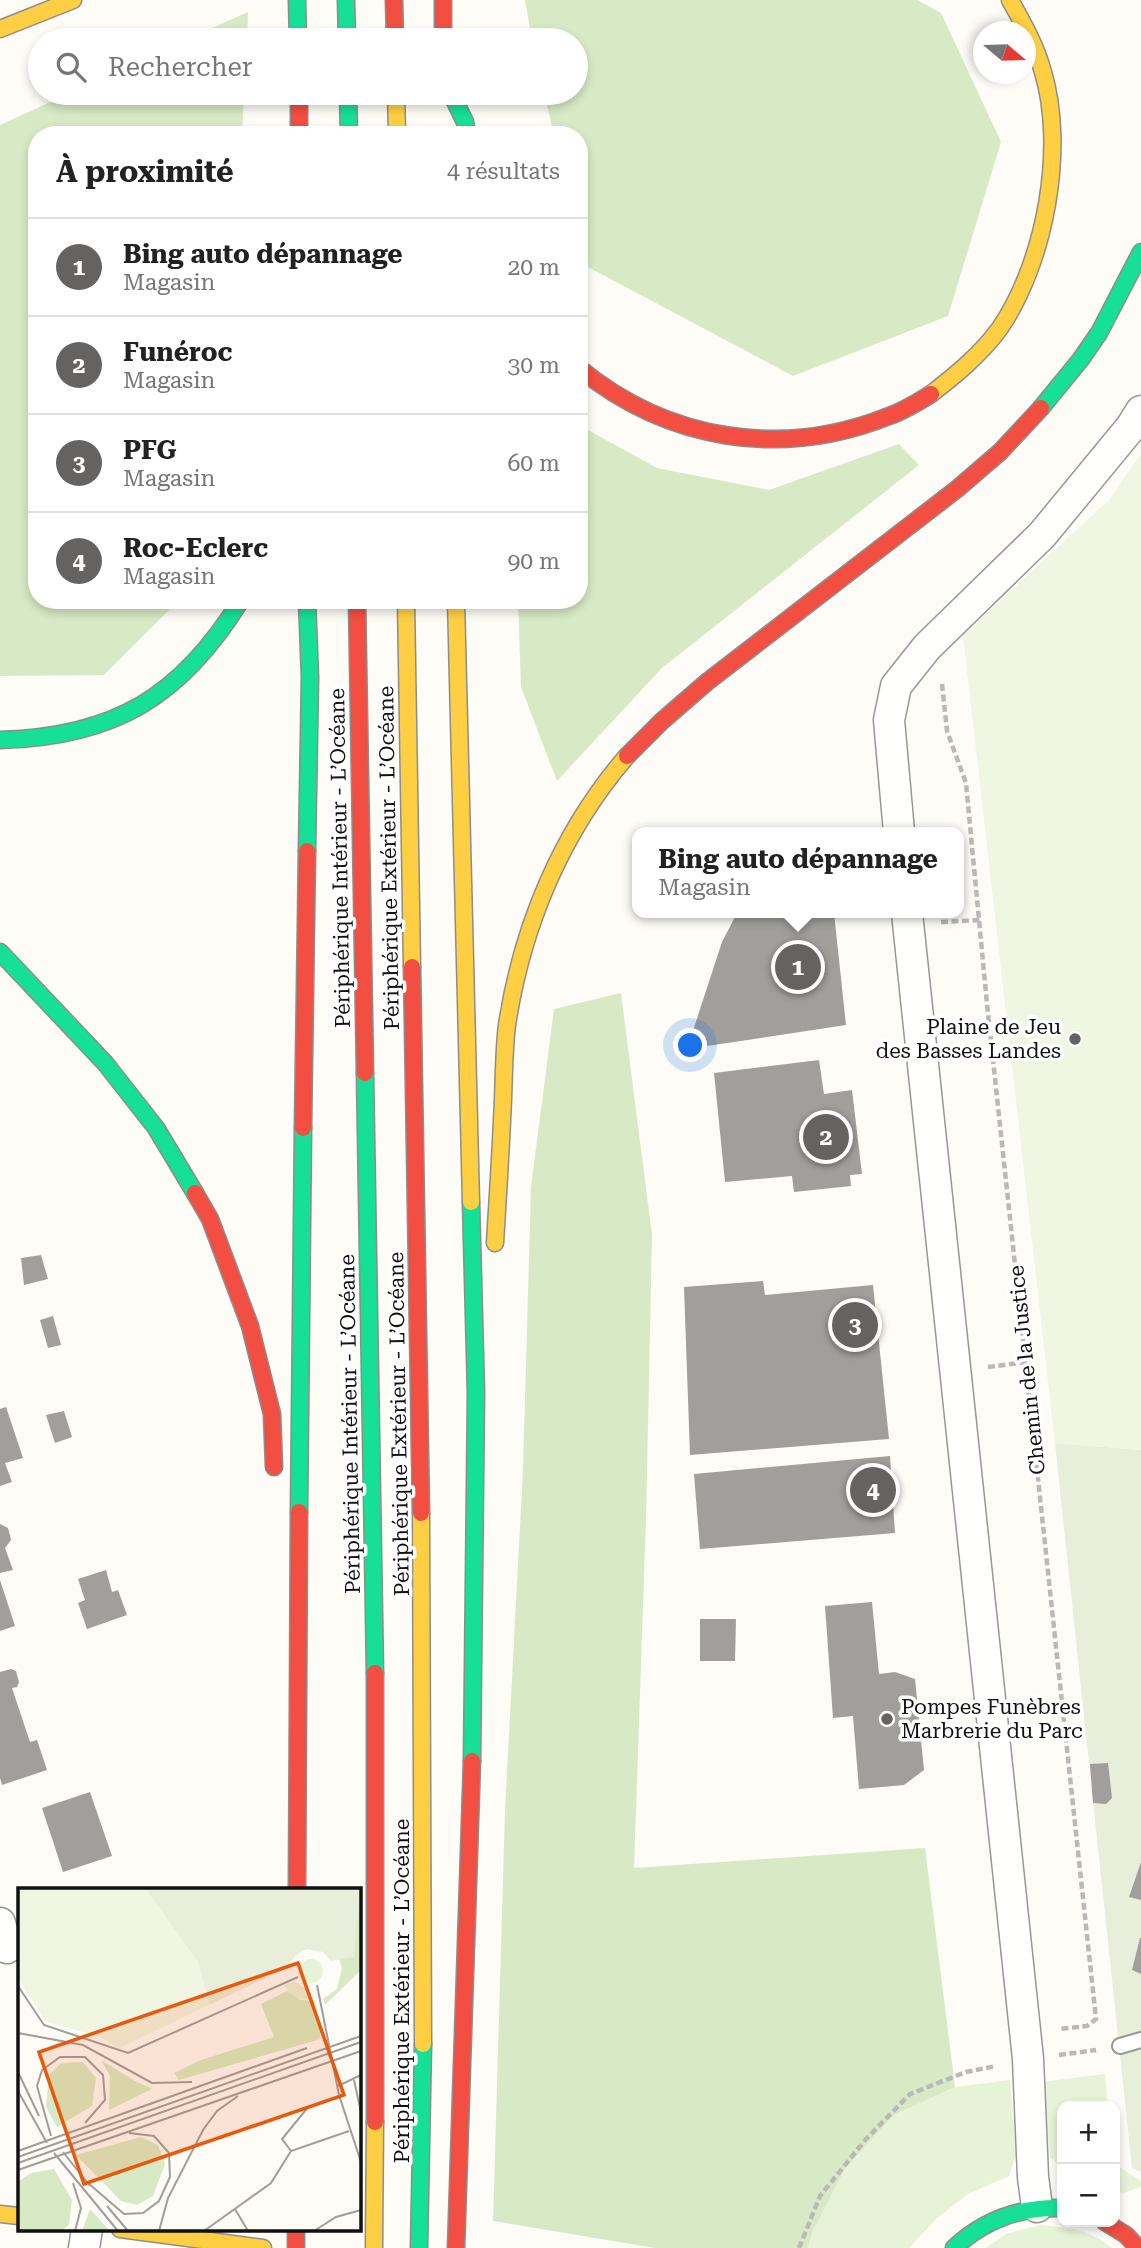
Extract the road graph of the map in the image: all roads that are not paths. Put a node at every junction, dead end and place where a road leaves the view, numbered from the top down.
1 (74, 0) edge
2 (297, 0) edge
3 (346, 0) edge
4 (394, 0) edge
5 (443, 0) edge
6 (1010, 0) edge
7 (298, 28) edge
8 (347, 28) edge
9 (395, 28) edge
10 (443, 28) edge
11 (0, 29) edge
12 (299, 105) edge
13 (348, 105) edge
14 (396, 105) edge
15 (444, 105) edge
16 (457, 105) edge
17 (444, 114) dead end
18 (299, 126) edge
19 (349, 126) edge
20 (397, 126) edge
21 (466, 126) edge
22 (1141, 252) edge
23 (588, 375) edge
24 (1141, 411) edge
25 (236, 609) edge
26 (307, 609) edge
27 (357, 609) edge
28 (406, 609) edge
29 (456, 609) edge
30 (0, 740) edge
31 (899, 827) edge
32 (908, 918) edge
33 (0, 952) edge
34 (495, 1256) dead end
35 (491, 1352) dead end
36 (476, 1393) junction
37 (275, 1480) dead end
38 (282, 1652) dead end
39 (298, 1694) junction
40 (297, 1888) edge
41 (1141, 2040) edge
42 (1120, 2046) road end
43 (1049, 2208) edge
44 (0, 2214) edge
45 (18, 2216) edge
46 (1113, 2227) edge
47 (1141, 2227) edge
48 (87, 2230) edge
49 (127, 2230) edge
50 (296, 2230) edge
51 (1126, 2235) junction
52 (84, 2248) edge
53 (263, 2248) edge
54 (296, 2248) edge
55 (373, 2248) edge
56 (419, 2248) edge
57 (456, 2248) edge
58 (954, 2248) edge
59 (1138, 2248) edge

1 - 11 main road
2 - 7 main road
3 - 8 main road
4 - 9 main road
5 - 10 main road
6 - 23 main road
12 - 18 main road
13 - 19 main road
14 - 20 main road
15 - 17 main road
16 - 21 main road
22 - 34 main road
24 - 31 street
25 - 30 main road
26 - 39 main road
27 - 55 main road, Périphérique Intérieur - L’Océane
28 - 56 main road, Périphérique Extérieur - L’Océane
29 - 36 main road
32 - 43 street
33 - 37 main road
35 - 36 main road
36 - 57 main road
38 - 39 main road
39 - 40 main road
41 - 42 lane
43 - 58 main road
44 - 45 main road
46 - 51 main road
47 - 51 lane
48 - 52 street
49 - 53 main road
50 - 54 main road
51 - 59 main road

